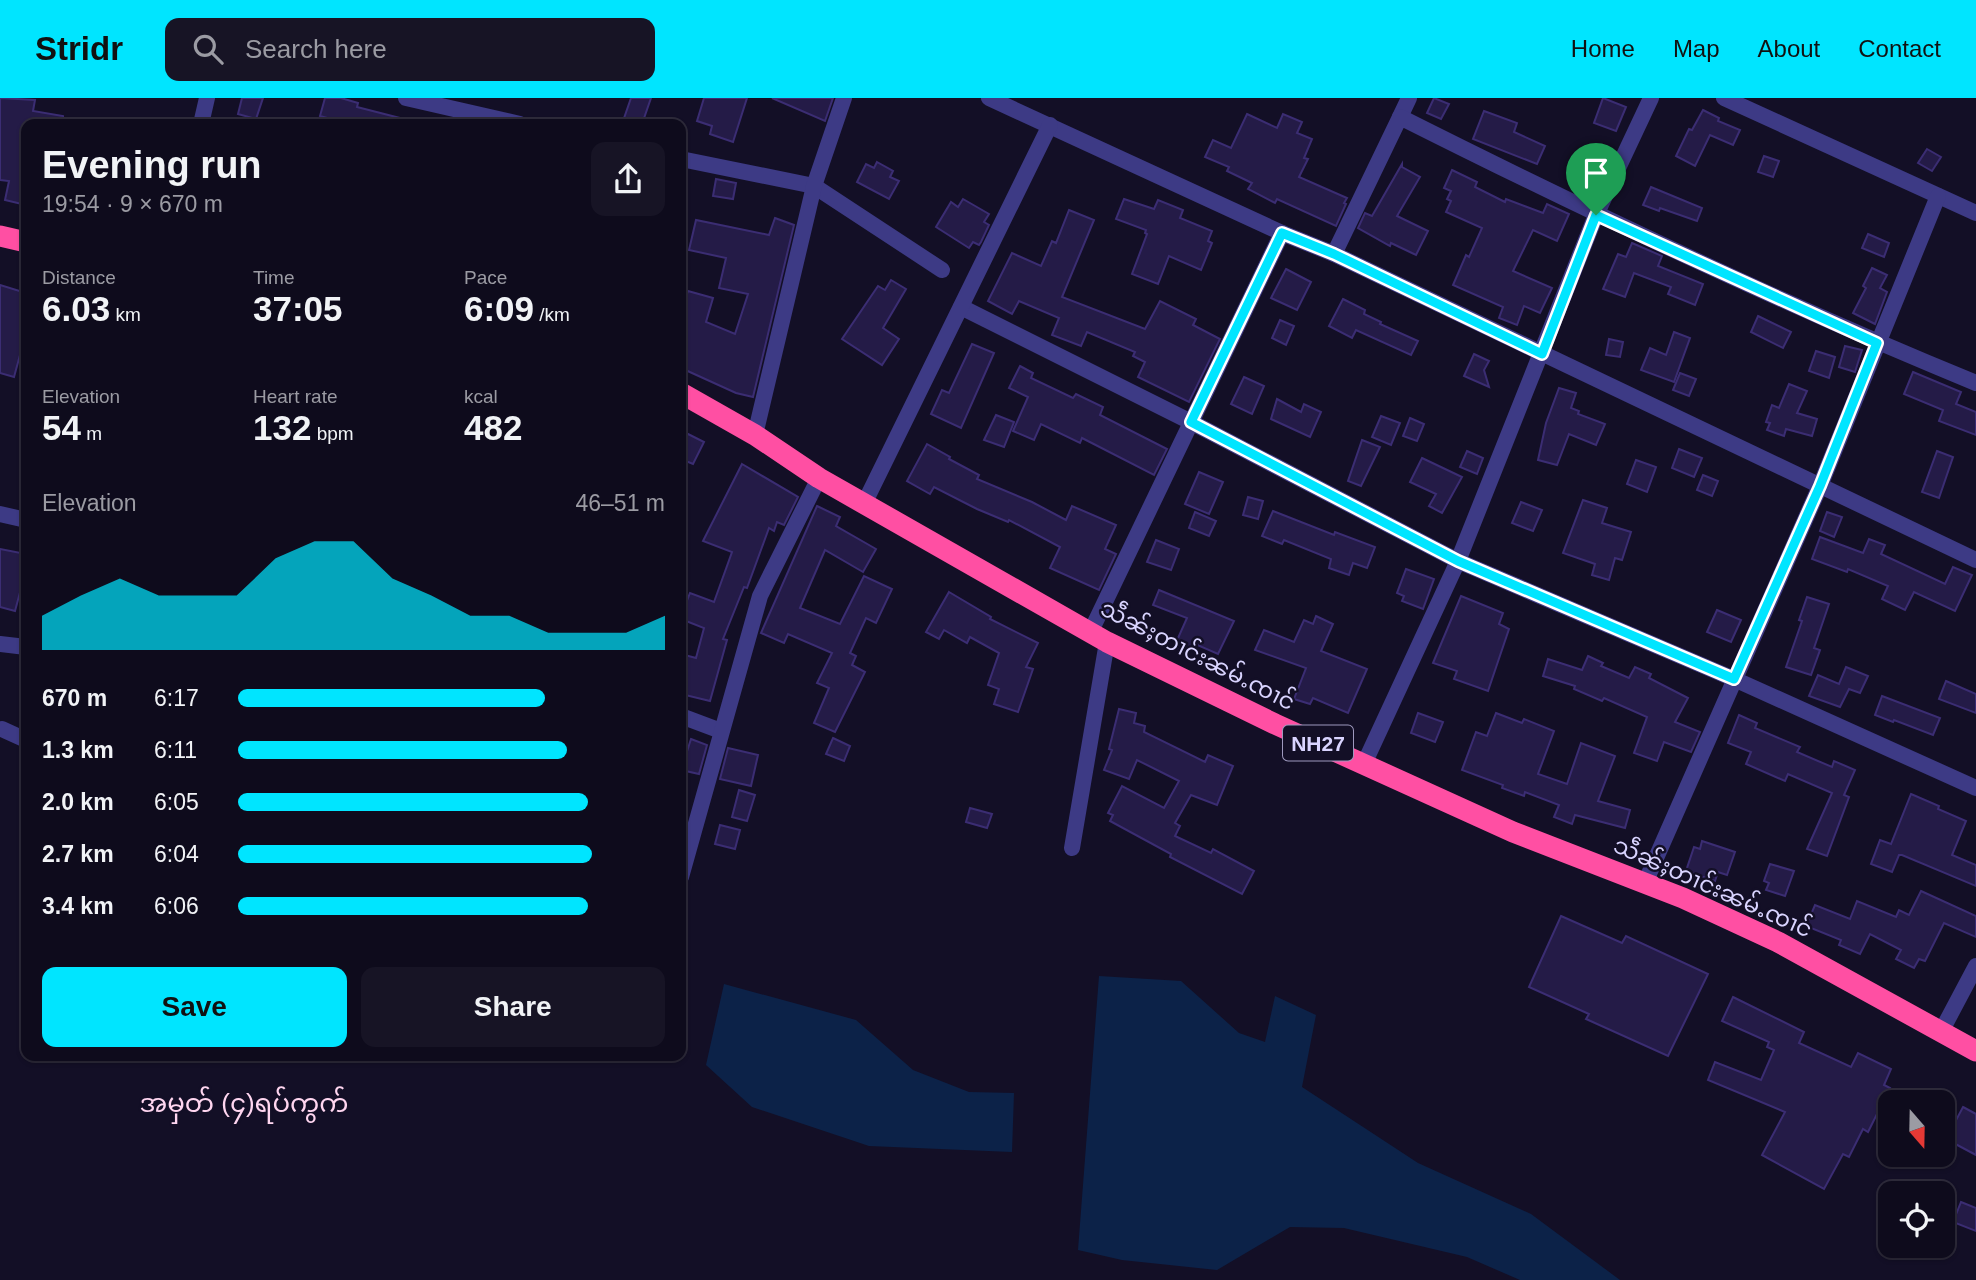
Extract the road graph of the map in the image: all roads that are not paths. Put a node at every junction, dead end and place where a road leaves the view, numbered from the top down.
1 (207, 98) edge
2 (844, 98) edge
3 (989, 98) edge
4 (1409, 98) edge
5 (1651, 98) edge
6 (1724, 98) edge
7 (411, 99) edge
8 (1400, 117) junction
9 (202, 119) edge
10 (498, 119) edge
11 (1050, 125) junction
12 (686, 160) edge
13 (814, 186) junction
14 (1938, 196) junction
15 (1976, 213) edge
16 (1596, 215) junction
17 (1282, 233) junction
18 (0, 236) edge
19 (21, 241) edge
20 (1334, 254) junction
21 (942, 270) dead end
22 (961, 307) junction
23 (1877, 343) junction
24 (1542, 354) junction
25 (1976, 383) edge
26 (686, 396) edge
27 (1191, 422) junction
28 (755, 435) junction
29 (819, 478) junction
30 (1820, 486) junction
31 (864, 504) junction
32 (0, 514) edge
33 (21, 519) edge
34 (1976, 560) edge
35 (1458, 561) junction
36 (1099, 636) junction
37 (0, 644) edge
38 (21, 646) edge
39 (1734, 679) junction
40 (686, 718) edge
41 (2, 729) dead end
42 (721, 731) junction
43 (21, 738) edge
44 (1364, 764) junction
45 (1976, 788) edge
46 (1072, 848) dead end
47 (686, 859) edge
48 (1645, 883) junction
49 (1976, 966) edge
50 (1941, 1032) junction
51 (1976, 1051) edge

1 - 9 street
2 - 13 street
3 - 11 street
4 - 8 street
5 - 16 street
6 - 14 street
7 - 10 street
8 - 16 street
8 - 20 street
11 - 17 street
11 - 22 street
12 - 13 street
13 - 21 street
13 - 28 street
14 - 15 street
14 - 23 street
16 - 23 street
16 - 24 street
17 - 20 street
17 - 27 street
18 - 19 highway
20 - 24 street
22 - 27 street
22 - 31 street
23 - 25 street
23 - 30 street
24 - 30 street
24 - 35 street
26 - 28 highway, သဵၼ်ႈတၢင်းၼမ်ႉၸၢင် / NH27
27 - 35 street
27 - 36 street
28 - 29 highway, သဵၼ်ႈတၢင်းၼမ်ႉၸၢင် / NH27
29 - 31 highway, သဵၼ်ႈတၢင်းၼမ်ႉၸၢင် / NH27
29 - 42 street
30 - 34 street
30 - 39 street
31 - 36 highway, သဵၼ်ႈတၢင်းၼမ်ႉၸၢင် / NH27
32 - 33 street
35 - 39 street
35 - 44 street
36 - 44 highway, သဵၼ်ႈတၢင်းၼမ်ႉၸၢင် / NH27
36 - 46 street
37 - 38 street
39 - 45 street
39 - 48 street
40 - 42 street
41 - 43 street
42 - 47 street
44 - 48 highway, သဵၼ်ႈတၢင်းၼမ်ႉၸၢင် / NH27
48 - 50 highway, သဵၼ်ႈတၢင်းၼမ်ႉၸၢင် / NH27
49 - 50 street
50 - 51 highway, သဵၼ်ႈတၢင်းၼမ်ႉၸၢင် / NH27

